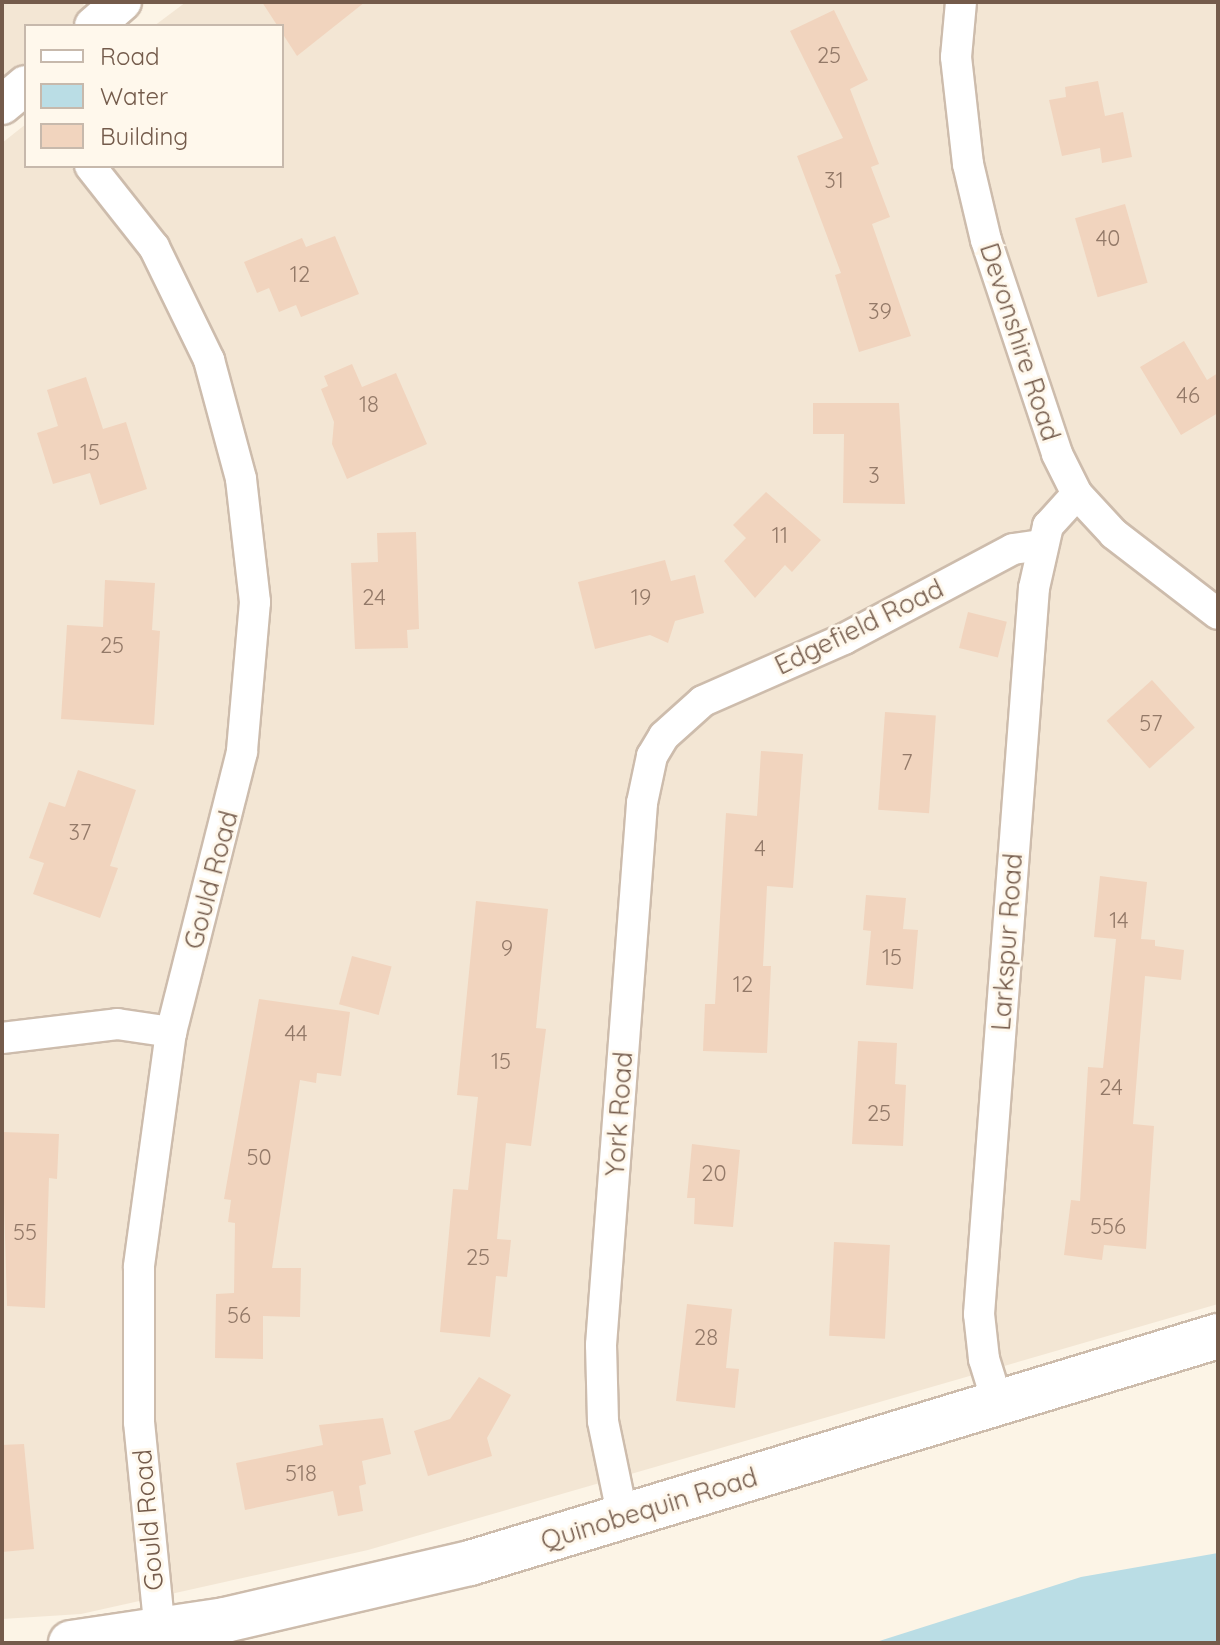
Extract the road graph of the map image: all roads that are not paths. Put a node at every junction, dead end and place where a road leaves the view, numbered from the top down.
1 (122, 2) edge
2 (961, 2) edge
3 (96, 24) edge
4 (92, 168) edge
5 (1077, 494) junction
6 (1041, 545) junction
7 (1218, 614) edge
8 (680, 719) joint
9 (171, 1032) junction
10 (2, 1038) edge
11 (1218, 1336) edge
12 (997, 1401) junction
13 (623, 1518) junction
14 (160, 1631) junction
15 (71, 1643) edge

1 - 3 street
2 - 5 street, Devonshire Road
4 - 9 street, Gould Road
5 - 6 street, Larkspur Road
5 - 7 street, Devonshire Road
6 - 8 street, Edgefield Road
6 - 12 street, Larkspur Road
8 - 13 street, York Road
9 - 10 street
9 - 14 street, Gould Road
11 - 12 main road, Quinobequin Road
12 - 13 main road, Quinobequin Road
13 - 14 main road, Quinobequin Road
14 - 15 main road, Quinobequin Road

